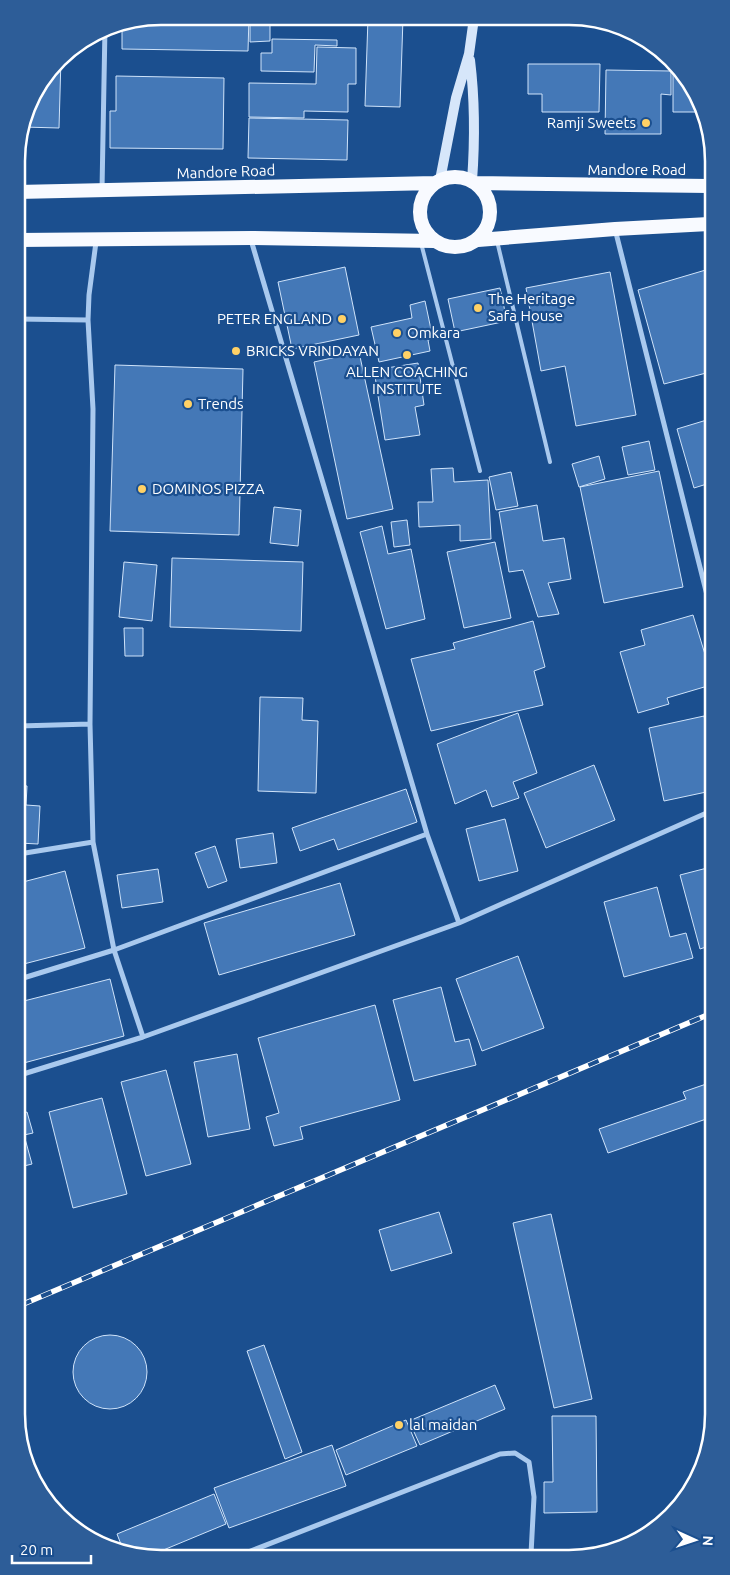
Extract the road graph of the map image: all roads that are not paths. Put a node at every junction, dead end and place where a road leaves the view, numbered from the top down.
1 (473, 25) edge
2 (105, 37) edge
3 (469, 54) junction
4 (438, 182) junction
5 (474, 182) junction
6 (705, 186) edge
7 (102, 191) junction
8 (25, 192) edge
9 (705, 224) edge
10 (615, 228) junction
11 (251, 238) junction
12 (497, 238) junction
13 (25, 240) edge
14 (478, 240) junction
15 (96, 241) junction
16 (427, 241) junction
17 (25, 319) edge
18 (88, 320) junction
19 (550, 462) dead end
20 (480, 471) dead end
21 (705, 587) edge
22 (90, 724) junction
23 (25, 726) edge
24 (705, 814) edge
25 (427, 834) junction
26 (93, 842) junction
27 (25, 853) edge
28 (459, 923) junction
29 (114, 950) junction
30 (25, 977) edge
31 (143, 1038) junction
32 (25, 1073) edge
33 (253, 1550) edge
34 (530, 1550) edge

1 - 3 main road
2 - 7 street
3 - 4 main road
3 - 5 main road
4 - 5 highway
4 - 7 highway, Mandore Road
4 - 16 highway
5 - 6 highway, Mandore Road
5 - 14 highway
7 - 8 highway, Mandore Road
9 - 10 highway
10 - 12 highway
10 - 21 street
11 - 15 highway
11 - 16 highway
11 - 25 street
12 - 14 highway
12 - 19 lane
13 - 15 highway
14 - 16 highway
15 - 18 street
16 - 20 lane
17 - 18 street
18 - 22 street
22 - 23 street
22 - 26 street
24 - 28 street
25 - 28 street
25 - 29 street
26 - 27 street
26 - 29 street
28 - 31 street
29 - 30 street
29 - 31 street
31 - 32 street
33 - 34 street

